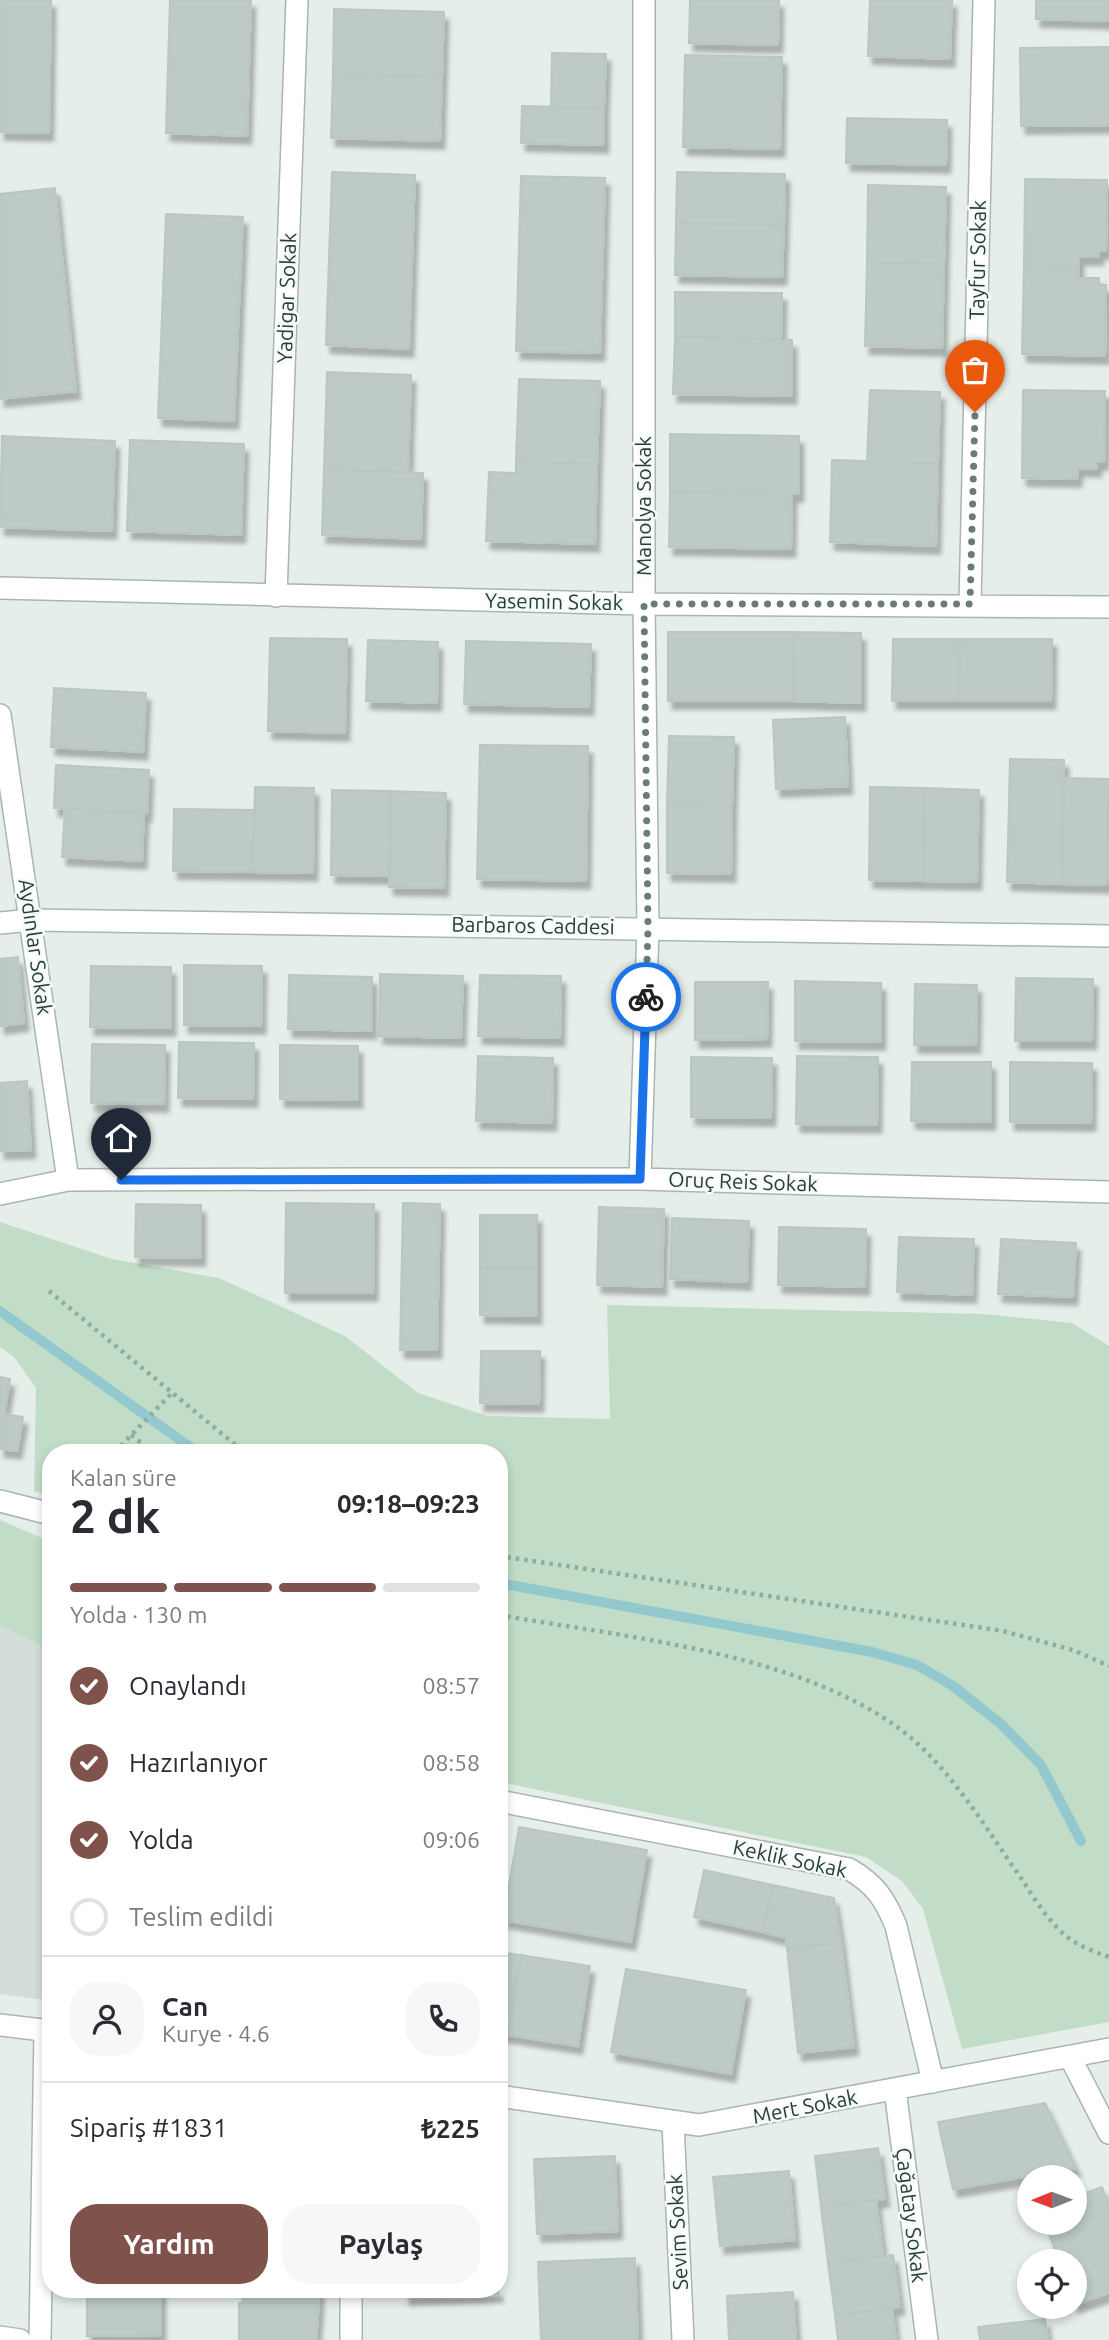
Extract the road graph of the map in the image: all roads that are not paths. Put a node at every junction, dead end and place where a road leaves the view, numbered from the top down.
1 (297, 0) edge
2 (644, 0) edge
3 (985, 0) edge
4 (0, 588) edge
5 (276, 596) junction
6 (644, 604) junction
7 (970, 604) junction
8 (1109, 607) edge
9 (0, 715) edge
10 (31, 920) junction
11 (0, 923) edge
12 (648, 927) junction
13 (1109, 936) edge
14 (640, 1179) junction
15 (68, 1180) junction
16 (1109, 1192) edge
17 (0, 1194) edge
18 (0, 1501) edge
19 (42, 1512) edge
20 (508, 1803) edge
21 (0, 2025) edge
22 (42, 2030) edge
23 (1109, 2049) edge
24 (1070, 2057) junction
25 (933, 2082) junction
26 (895, 2090) junction
27 (508, 2097) edge
28 (673, 2123) junction
29 (1109, 2133) edge
30 (42, 2263) edge
31 (351, 2298) edge
32 (0, 2337) edge
33 (20, 2340) edge
34 (40, 2340) edge
35 (351, 2340) edge
36 (683, 2340) edge
37 (927, 2340) edge

1 - 5 street, Yadigar Sokak
2 - 6 street, Manolya Sokak
3 - 7 street, Tayfur Sokak
4 - 5 street, Yasemin Sokak
5 - 6 street, Yasemin Sokak
6 - 7 street, Yasemin Sokak
6 - 12 street, Manolya Sokak
7 - 8 street, Yasemin Sokak
9 - 10 street, Aydınlar Sokak
10 - 11 street, Barbaros Caddesi
10 - 12 street, Barbaros Caddesi
10 - 15 street, Aydınlar Sokak
12 - 13 street, Barbaros Caddesi
12 - 14 street, Manolya Sokak
14 - 15 street, Oruç Reis Sokak
14 - 16 street, Oruç Reis Sokak
15 - 17 street, Oruç Reis Sokak
18 - 19 street
20 - 25 street, Keklik Sokak
21 - 22 street
23 - 24 street, Mert Sokak
24 - 25 street, Mert Sokak
24 - 29 street
25 - 26 street, Mert Sokak
26 - 28 street, Mert Sokak
26 - 37 street, Çağatay Sokak
27 - 28 street, Mert Sokak
28 - 36 street, Sevim Sokak
30 - 34 street
31 - 35 street
32 - 33 street

